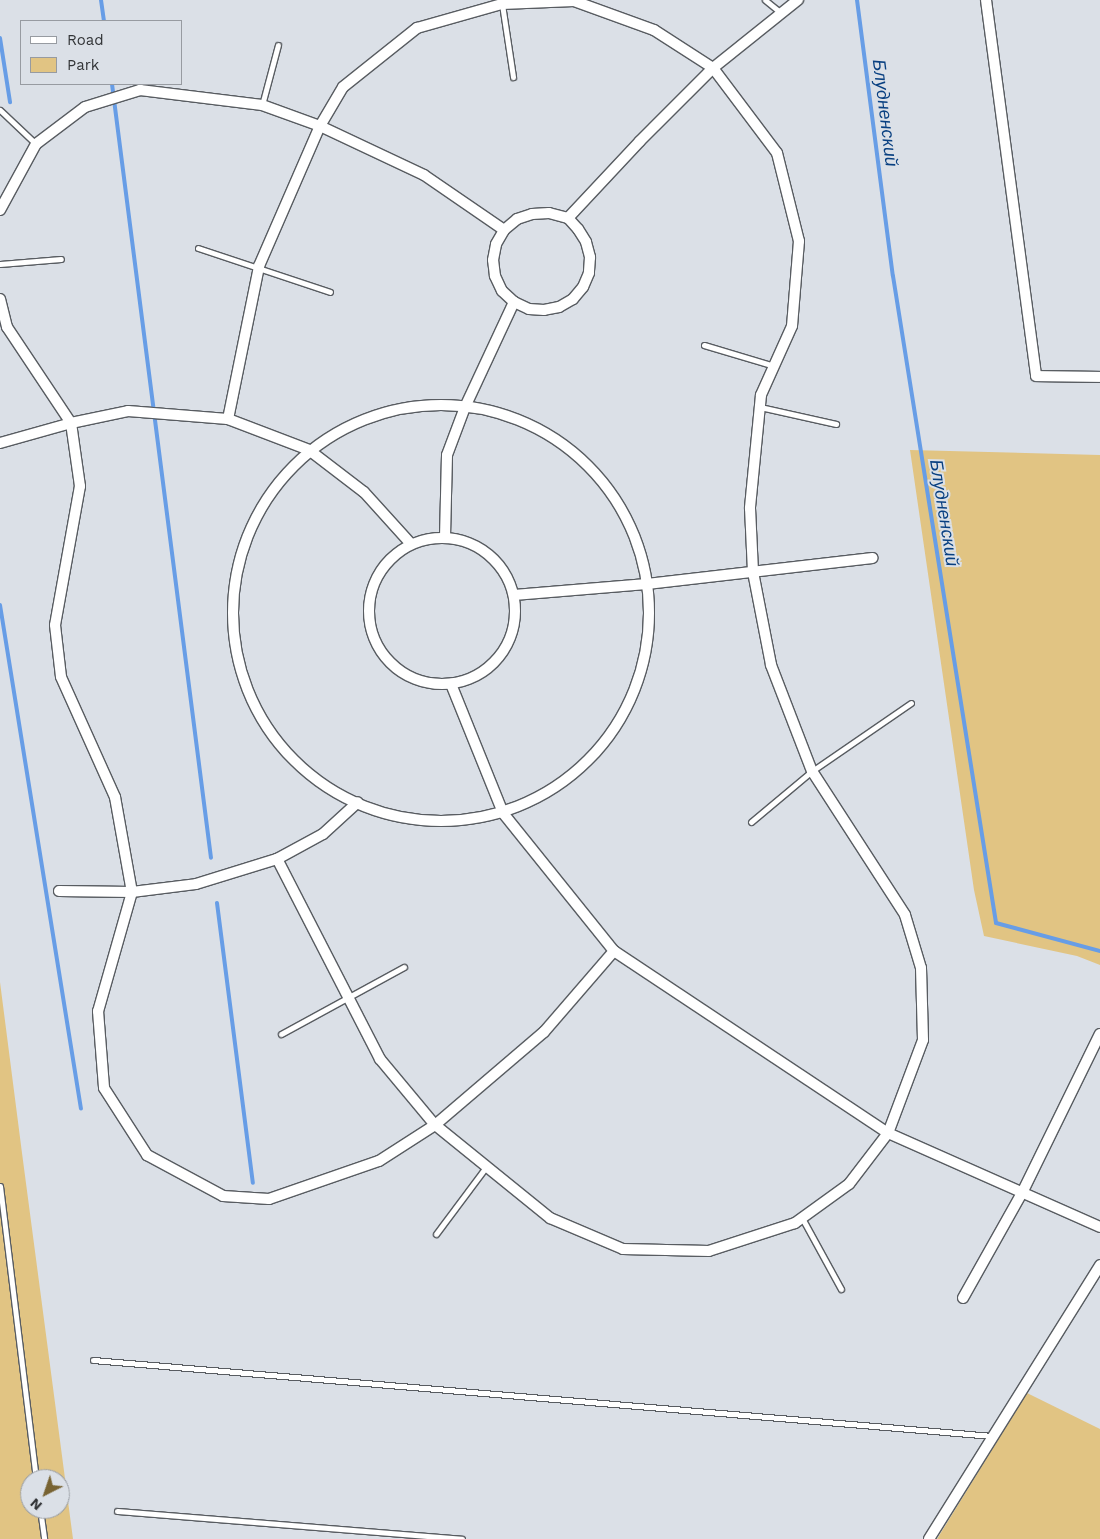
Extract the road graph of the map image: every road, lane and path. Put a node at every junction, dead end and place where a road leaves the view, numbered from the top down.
1 (765, 0) edge
2 (798, 0) edge
3 (986, 0) edge
4 (502, 4) junction
5 (782, 13) junction
6 (278, 45) dead end
7 (713, 68) junction
8 (513, 78) dead end
9 (262, 105) junction
10 (0, 110) edge
11 (320, 126) junction
12 (36, 144) junction
13 (0, 210) edge
14 (568, 218) junction
15 (504, 230) junction
16 (198, 248) dead end
17 (60, 260) dead end
18 (0, 264) edge
19 (259, 266) junction
20 (330, 292) dead end
21 (0, 299) edge
22 (514, 302) junction
23 (704, 345) dead end
24 (774, 366) junction
25 (1100, 377) edge
26 (465, 407) junction
27 (760, 407) junction
28 (228, 419) junction
29 (71, 423) junction
30 (836, 424) dead end
31 (0, 443) edge
32 (309, 450) junction
33 (445, 537) junction
34 (412, 544) junction
35 (873, 558) dead end
36 (753, 572) junction
37 (647, 584) junction
38 (514, 595) junction
39 (451, 684) junction
40 (912, 703) dead end
41 (812, 771) junction
42 (358, 802) junction
43 (503, 813) junction
44 (751, 822) dead end
45 (277, 860) junction
46 (59, 891) dead end
47 (132, 892) junction
48 (614, 951) junction
49 (404, 967) dead end
50 (347, 999) junction
51 (280, 1034) dead end
52 (1100, 1034) edge
53 (435, 1126) junction
54 (888, 1133) junction
55 (486, 1167) junction
56 (0, 1186) edge
57 (1022, 1193) junction
58 (802, 1218) junction
59 (1100, 1227) edge
60 (436, 1234) dead end
61 (1100, 1264) edge
62 (841, 1289) dead end
63 (963, 1298) dead end
64 (94, 1360) dead end
65 (992, 1436) junction
66 (35, 1469) edge
67 (117, 1510) dead end
68 (41, 1519) edge
69 (44, 1539) edge
70 (462, 1539) edge
71 (929, 1539) edge

1 - 5 lane
2 - 5 street
3 - 25 street
4 - 7 street
4 - 8 lane
4 - 11 street
5 - 7 street
6 - 9 lane
7 - 14 street
7 - 24 street
9 - 11 street
9 - 12 street
10 - 12 lane
11 - 15 street
11 - 19 street
12 - 13 street
14 - 15 street
14 - 22 street
15 - 22 street
16 - 19 lane
17 - 18 lane
19 - 20 lane
19 - 28 street
21 - 29 street
22 - 26 street
23 - 24 lane
24 - 27 street
26 - 32 street
26 - 33 street
26 - 37 street
27 - 30 lane
27 - 36 street
28 - 29 street
28 - 32 street
29 - 31 street
29 - 47 street
32 - 34 street
32 - 42 street
33 - 34 street
33 - 38 street
34 - 39 street
35 - 36 street
36 - 37 street
36 - 41 street
37 - 38 street
37 - 43 street
38 - 39 street
39 - 43 street
40 - 41 lane
41 - 44 lane
41 - 54 street
42 - 43 street
42 - 45 street
43 - 48 street
45 - 47 street
45 - 50 street
46 - 47 street
47 - 53 street
48 - 53 street
48 - 54 street
49 - 50 lane
50 - 51 lane
50 - 53 street
52 - 57 street
53 - 55 street
54 - 57 street
54 - 58 street
55 - 58 street
55 - 60 lane
56 - 66 lane
57 - 59 street
57 - 63 street
58 - 62 lane
61 - 65 street
64 - 65 lane
65 - 71 street
67 - 70 lane
68 - 69 lane

